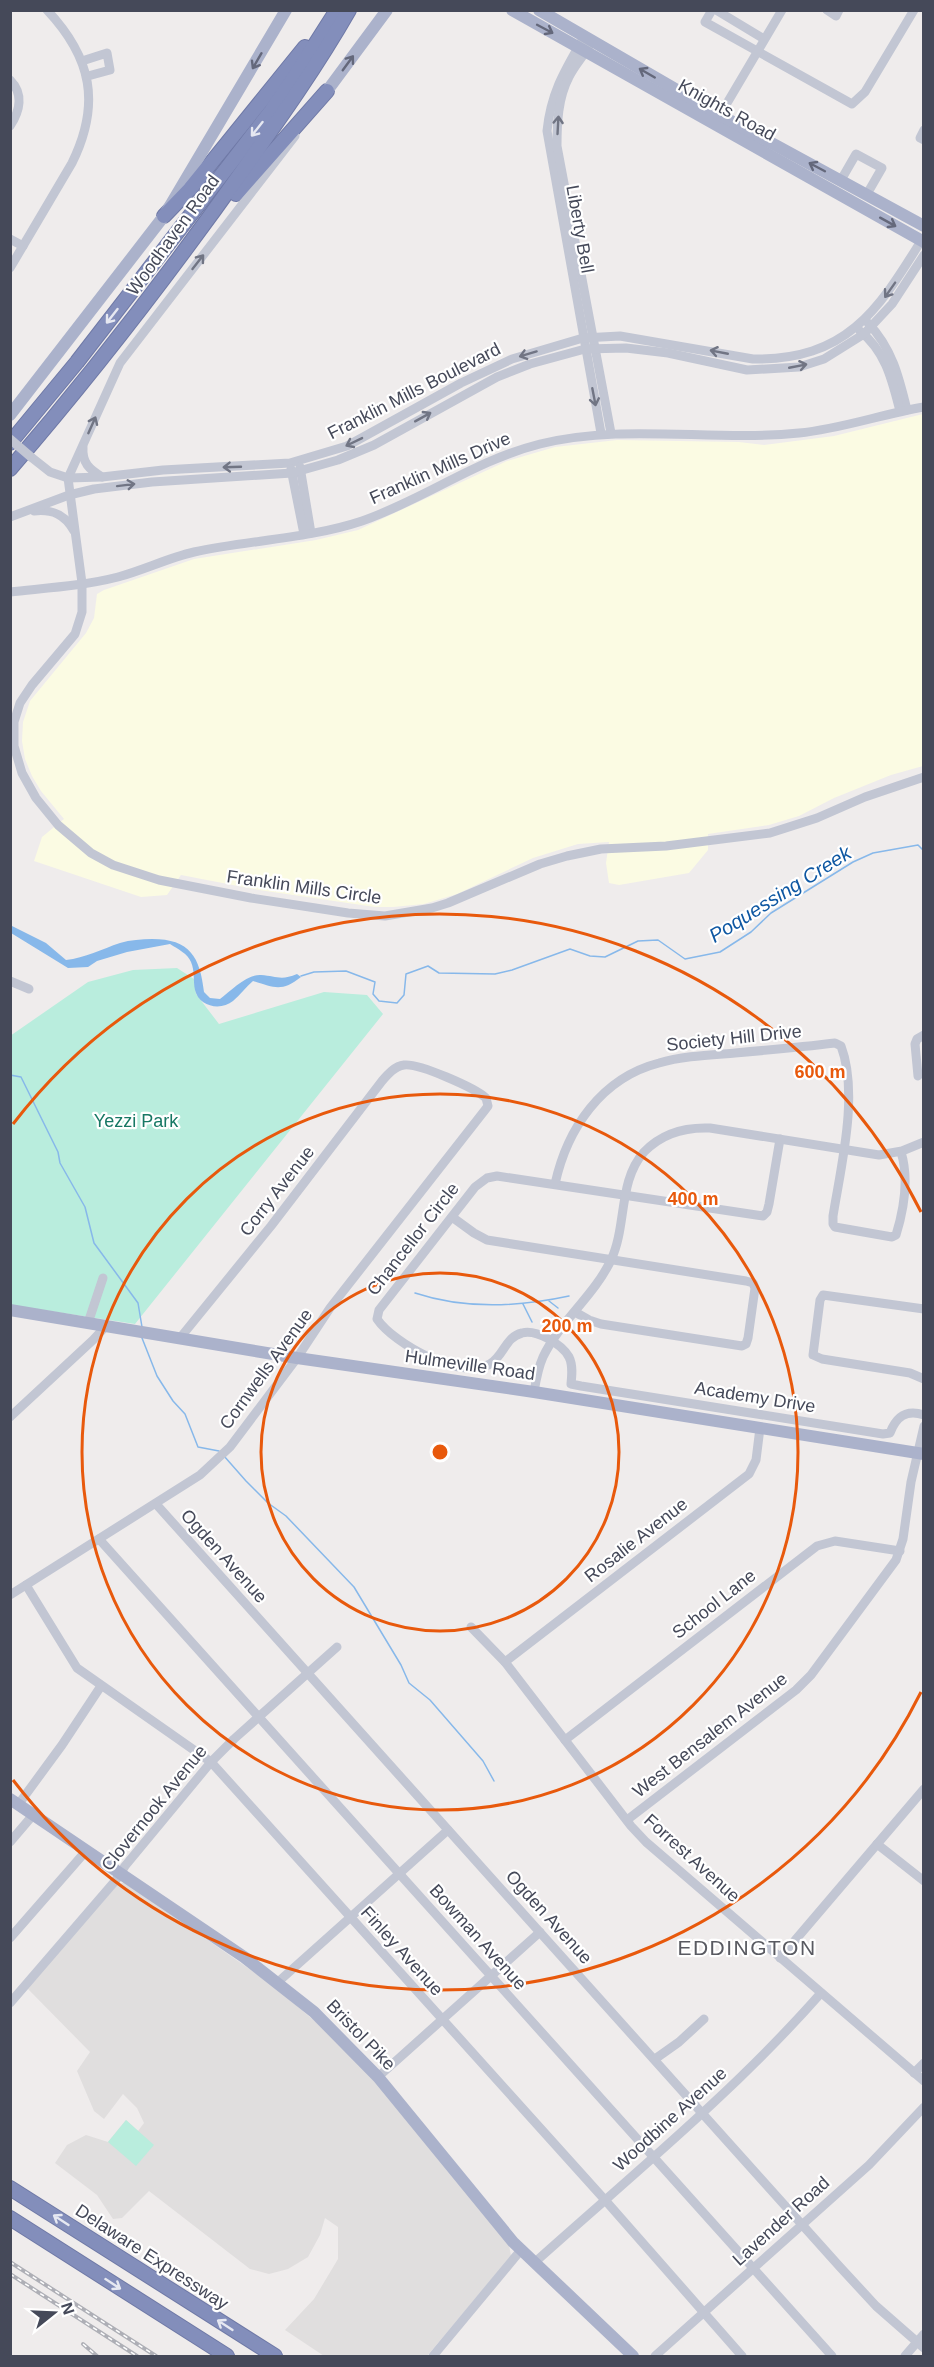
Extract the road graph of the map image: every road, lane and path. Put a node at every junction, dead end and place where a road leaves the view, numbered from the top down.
1 (47, 10) edge
2 (286, 10) edge
3 (330, 10) edge
4 (337, 10) edge
5 (349, 10) edge
6 (387, 10) edge
7 (512, 10) edge
8 (539, 10) edge
9 (714, 10) edge
10 (782, 10) edge
11 (827, 10) edge
12 (839, 10) edge
13 (914, 10) edge
14 (764, 39) junction
15 (585, 44) junction
16 (758, 51) junction
17 (82, 61) junction
18 (88, 76) junction
19 (10, 80) edge
20 (327, 90) junction
21 (720, 115) junction
22 (10, 126) edge
23 (841, 180) junction
24 (867, 194) junction
25 (165, 216) junction
26 (924, 226) edge
27 (10, 239) edge
28 (923, 240) edge
29 (23, 246) junction
30 (183, 255) junction
31 (924, 255) edge
32 (10, 267) edge
33 (864, 327) junction
34 (588, 337) junction
35 (590, 349) junction
36 (924, 407) edge
37 (903, 410) junction
38 (10, 415) edge
39 (606, 433) junction
40 (10, 441) edge
41 (83, 445) junction
42 (296, 467) junction
43 (10, 469) edge
44 (102, 477) junction
45 (68, 478) junction
46 (69, 495) junction
47 (15, 515) edge
48 (308, 533) junction
49 (75, 535) junction
50 (82, 583) junction
51 (10, 592) edge
52 (924, 777) edge
53 (10, 981) edge
54 (29, 989) dead end
55 (924, 1035) edge
56 (918, 1076) dead end
57 (488, 1100) joint
58 (780, 1139) junction
59 (924, 1142) edge
60 (844, 1150) junction
61 (901, 1152) junction
62 (555, 1184) junction
63 (626, 1195) junction
64 (452, 1217) junction
65 (612, 1260) junction
66 (103, 1278) dead end
67 (924, 1309) edge
68 (10, 1310) edge
69 (575, 1312) junction
70 (88, 1323) junction
71 (106, 1326) junction
72 (180, 1338) junction
73 (551, 1342) junction
74 (297, 1358) junction
75 (924, 1379) edge
76 (571, 1384) joint
77 (534, 1392) junction
78 (924, 1415) edge
79 (10, 1417) edge
80 (924, 1426) edge
81 (760, 1428) junction
82 (920, 1453) edge
83 (156, 1504) junction
84 (99, 1539) junction
85 (900, 1551) junction
86 (26, 1585) junction
87 (10, 1595) edge
88 (471, 1627) dead end
89 (337, 1647) dead end
90 (505, 1662) junction
91 (307, 1673) junction
92 (101, 1686) junction
93 (258, 1717) junction
94 (565, 1740) junction
95 (211, 1762) junction
96 (924, 1789) edge
97 (14, 1802) edge
98 (33, 1815) junction
99 (627, 1820) junction
100 (448, 1830) junction
101 (10, 1842) edge
102 (877, 1844) junction
103 (86, 1851) junction
104 (120, 1873) junction
105 (398, 1874) junction
106 (924, 1881) edge
107 (351, 1918) junction
108 (540, 1932) junction
109 (10, 1938) edge
110 (780, 1958) junction
111 (491, 1977) junction
112 (278, 1982) junction
113 (821, 1993) junction
114 (10, 2003) edge
115 (704, 2019) dead end
116 (441, 2020) junction
117 (655, 2059) junction
118 (924, 2062) edge
119 (914, 2073) junction
120 (378, 2077) junction
121 (924, 2081) edge
122 (924, 2107) edge
123 (702, 2113) junction
124 (652, 2157) junction
125 (10, 2187) edge
126 (604, 2200) junction
127 (10, 2218) edge
128 (802, 2224) junction
129 (521, 2250) junction
130 (534, 2263) junction
131 (753, 2268) junction
132 (704, 2312) junction
133 (924, 2334) edge
134 (920, 2345) edge
135 (226, 2356) edge
136 (275, 2356) edge
137 (433, 2356) edge
138 (633, 2356) edge
139 (655, 2356) edge
140 (742, 2356) edge
141 (832, 2356) edge
142 (905, 2356) edge

1 - 17 street
2 -> 25 main road, Woodhaven Road
3 - 25 highway
4 -> 40 highway, Woodhaven Road
5 - 30 highway, Woodhaven Road
20 -> 6 main road, Woodhaven Road
7 -> 15 main road, Knights Road
8 - 15 main road, Knights Road
9 - 14 street
9 - 16 street
10 - 14 street
11 - 12 street
13 - 16 street
14 - 16 street
21 -> 15 main road, Knights Road
15 -> 28 main road, Knights Road
15 - 34 street, Liberty Bell
16 - 21 street
17 - 18 street
17 - 18 street
18 - 29 street
19 - 22 street
20 - 30 highway
41 -> 20 street, Woodhaven Road
23 -> 21 main road, Knights Road
23 - 24 main road, Knights Road
23 - 24 street
24 - 26 main road, Knights Road
25 - 38 main road, Woodhaven Road
27 - 29 street
28 -> 33 street, Franklin Mills Boulevard
29 - 32 street
30 - 43 highway, Woodhaven Road
31 - 33 street, Franklin Mills Boulevard
33 -> 34 street, Franklin Mills Boulevard
35 -> 33 street, Franklin Mills Boulevard
33 - 37 street
34 - 35 street, Liberty Bell
34 -> 42 street, Franklin Mills Boulevard
35 - 39 street, Liberty Bell
42 -> 35 street, Franklin Mills Boulevard
36 - 37 street, Franklin Mills Drive
37 - 39 street, Franklin Mills Drive
39 - 48 street, Franklin Mills Drive
40 - 45 street, bridge
41 - 44 street
41 - 45 street, Woodhaven Road
42 -> 44 street, Franklin Mills Boulevard
46 -> 42 street, Franklin Mills Boulevard
42 - 48 street
44 - 45 street, Franklin Mills Boulevard
45 - 46 street, Franklin Mills Circle
46 - 47 street
46 - 49 street, Franklin Mills Circle
47 - 49 street
48 - 50 street, Franklin Mills Drive
49 - 50 street, Franklin Mills Circle
50 - 51 street, Franklin Mills Drive
50 - 52 street, Franklin Mills Circle
53 - 54 street
55 - 56 street
57 - 72 street, Corry Avenue
57 - 74 street, Cornwells Avenue
58 - 60 street
58 - 63 street
58 - 63 street, Chancellor Circle
59 - 61 street
60 - 61 street
60 - 61 street
60 - 62 street, Society Hill Drive
62 - 63 street, Chancellor Circle
62 - 64 street, Chancellor Circle
63 - 65 street
64 - 65 street
64 - 73 street, Chancellor Circle
65 - 69 street
65 - 69 street
66 - 70 street
67 - 75 street
68 - 70 main road, Hulmeville Road
69 - 73 street
70 - 71 main road, Hulmeville Road
71 - 72 main road, Hulmeville Road
71 - 79 street
72 - 74 main road, Hulmeville Road
73 - 76 street, Chancellor Circle
73 - 77 street
74 - 77 main road, Hulmeville Road
74 - 83 street, Cornwells Avenue
76 - 78 street, Academy Drive
77 - 81 main road, Hulmeville Road
80 - 82 street, West Bensalem Avenue
81 - 82 main road, Hulmeville Road
81 - 90 street, Rosalie Avenue
82 - 85 street, West Bensalem Avenue
83 - 84 street, Cornwells Avenue
83 - 91 street, Ogden Avenue
84 - 86 street, Cornwells Avenue
84 - 93 street, Bowman Avenue
85 - 94 street, School Lane
85 - 99 street, West Bensalem Avenue
86 - 87 street, Cornwells Avenue
86 - 92 street, Finley Avenue
88 - 90 street, Forrest Avenue
89 - 91 street, Clovernook Avenue
90 - 94 street, Forrest Avenue
91 - 93 street, Clovernook Avenue
91 - 100 street, Ogden Avenue
92 - 95 street, Finley Avenue
92 - 97 street
93 - 95 street, Clovernook Avenue
93 - 105 street, Bowman Avenue
94 - 99 street, Forrest Avenue
95 - 104 street, Clovernook Avenue
95 - 107 street, Finley Avenue
96 - 102 street
97 - 98 main road, Bristol Pike
98 - 101 street
98 - 103 main road, Bristol Pike
99 - 110 street, Forrest Avenue
100 - 105 street
100 - 108 street, Ogden Avenue
102 - 106 street
102 - 110 street
103 - 104 main road, Bristol Pike
103 - 109 street
104 - 112 main road, Bristol Pike
104 - 114 street, Clovernook Avenue
105 - 107 street
105 - 111 street, Bowman Avenue
107 - 112 street
107 - 116 street, Finley Avenue
108 - 111 street
108 - 117 street, Ogden Avenue
110 - 113 street, Forrest Avenue
111 - 116 street
111 - 124 street, Bowman Avenue
112 - 120 main road, Bristol Pike
113 - 119 street, Forrest Avenue
113 - 123 street, Woodbine Avenue
115 - 117 street
116 - 120 street
116 - 126 street, Finley Avenue
117 - 123 street, Ogden Avenue
118 - 119 street
119 - 121 street, Forrest Avenue
120 - 129 main road, Bristol Pike
122 - 128 street, Lavender Road
123 - 124 street, Woodbine Avenue
123 - 128 street, Ogden Avenue
124 - 126 street, Woodbine Avenue
124 - 131 street, Bowman Avenue
136 -> 125 highway, Delaware Expressway
126 - 130 street, Woodbine Avenue
126 - 132 street, Finley Avenue
127 -> 135 highway
128 - 131 street, Lavender Road
128 - 134 street, Ogden Avenue
129 - 130 main road, Bristol Pike
129 - 137 street
130 - 138 main road, Bristol Pike
131 - 132 street, Lavender Road
131 - 141 street, Bowman Avenue
132 - 139 street, Lavender Road
132 - 140 street, Finley Avenue
133 - 134 street
134 - 142 street

